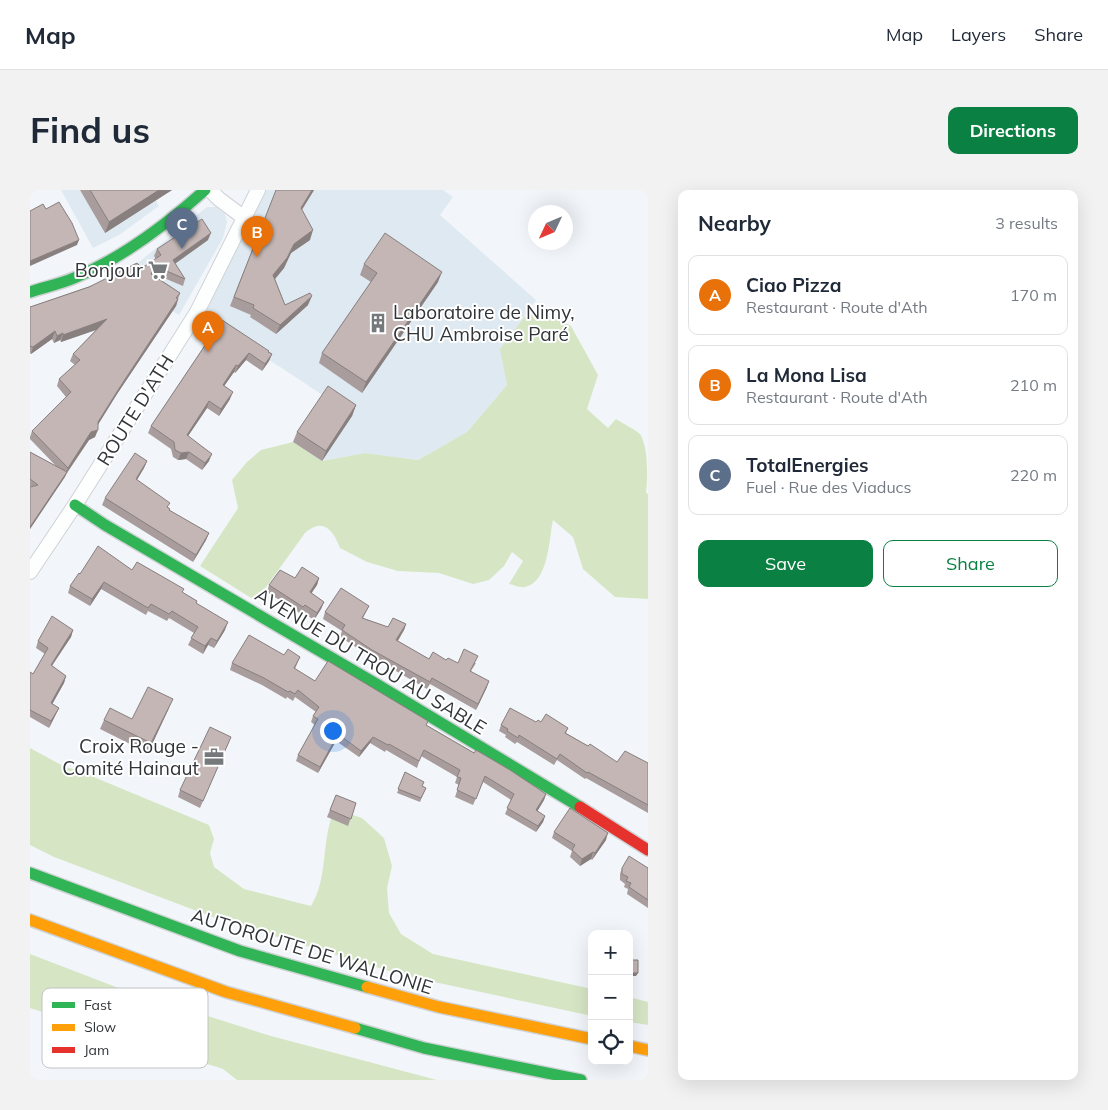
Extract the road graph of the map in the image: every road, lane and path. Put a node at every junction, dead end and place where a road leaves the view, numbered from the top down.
1 (204, 190) edge
2 (210, 190) edge
3 (258, 190) edge
4 (244, 217) junction
5 (30, 292) edge
6 (76, 505) junction
7 (30, 572) edge
8 (648, 850) edge
9 (30, 872) edge
10 (30, 920) edge
11 (588, 1038) edge
12 (633, 1047) edge
13 (648, 1050) edge
14 (581, 1080) edge

1 - 5 main road
2 - 4 street
3 - 4 street, ROUTE D'ATH
4 - 6 street, ROUTE D'ATH
6 - 7 street, ROUTE D'ATH
6 - 8 main road, AVENUE DU TROU AU SABLE
9 - 11 main road, AUTOROUTE DE WALLONIE
10 - 14 main road
12 - 13 main road

